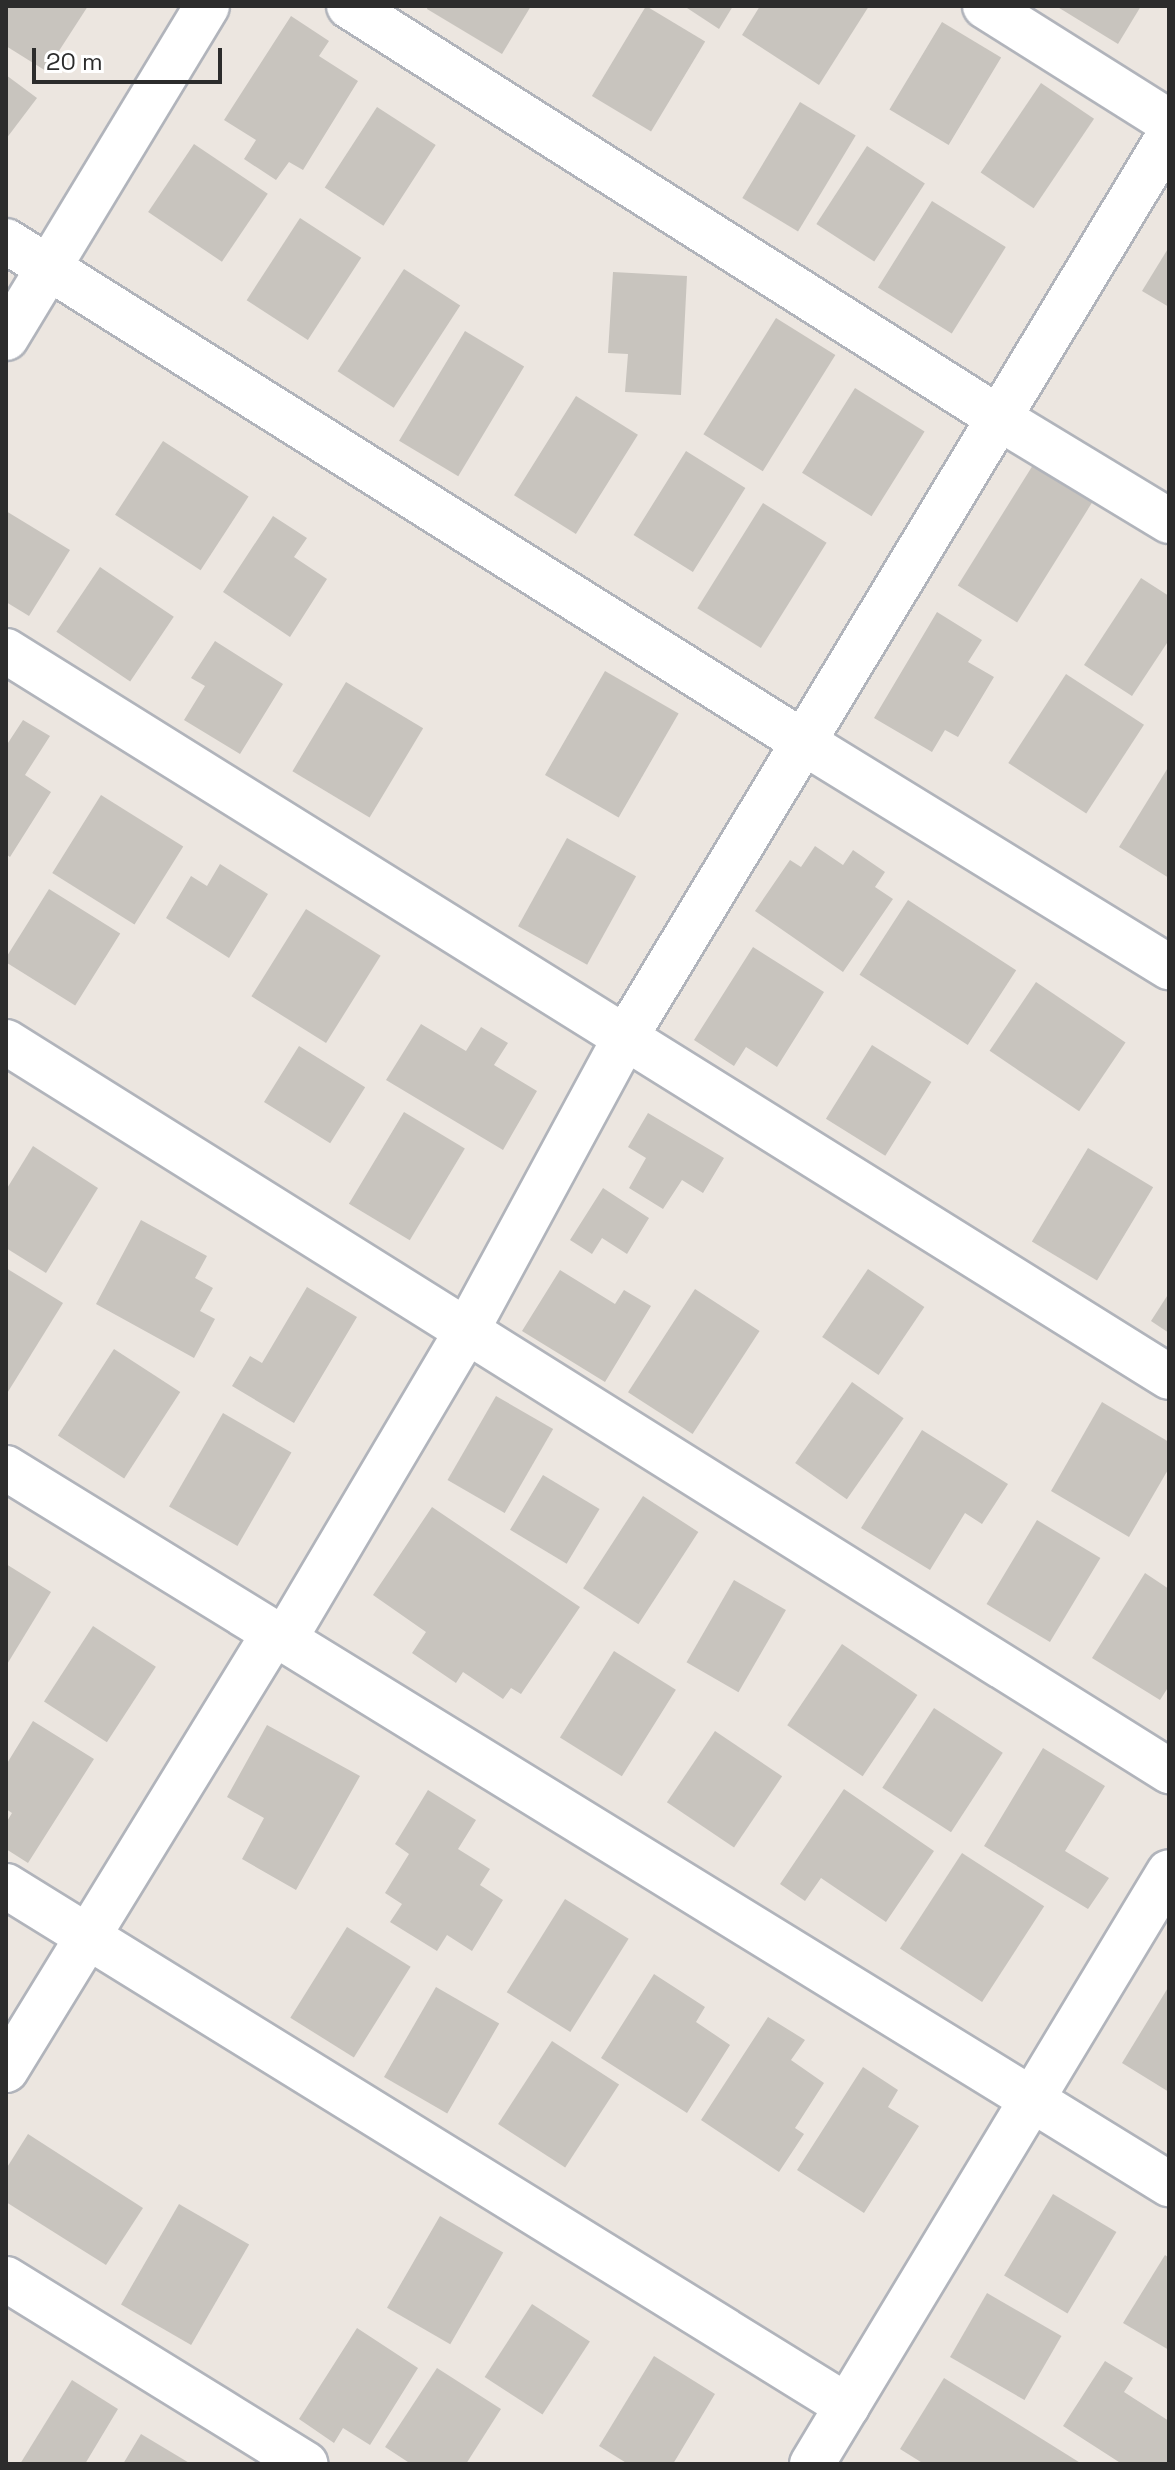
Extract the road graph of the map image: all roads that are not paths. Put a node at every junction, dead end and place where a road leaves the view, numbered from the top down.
1 (207, 6) edge
2 (349, 6) edge
3 (985, 6) edge
4 (1169, 122) edge
5 (1169, 136) edge
6 (6, 241) edge
7 (48, 268) junction
8 (6, 338) edge
9 (999, 418) junction
10 (1169, 521) edge
11 (6, 651) edge
12 (803, 742) junction
13 (1169, 967) edge
14 (625, 1038) junction
15 (6, 1042) edge
16 (467, 1330) junction
17 (1169, 1377) edge
18 (6, 1468) edge
19 (279, 1636) junction
20 (1169, 1771) edge
21 (1169, 1872) edge
22 (6, 1886) edge
23 (86, 1935) junction
24 (6, 2070) edge
25 (1031, 2100) junction
26 (1169, 2184) edge
27 (6, 2279) edge
28 (847, 2406) junction
29 (306, 2464) edge
30 (812, 2464) edge

1 - 7 street
2 - 9 street
3 - 4 street
5 - 9 street
6 - 7 street
7 - 8 street
7 - 12 street
9 - 10 street
9 - 12 street
11 - 14 street
12 - 13 street
12 - 14 street
14 - 16 street
14 - 17 street
15 - 16 street
16 - 19 street
16 - 20 street
18 - 19 street
19 - 23 street
19 - 25 street
21 - 25 street
22 - 23 street
23 - 24 street
23 - 28 street
25 - 26 street
25 - 28 street
27 - 29 street
28 - 30 street

